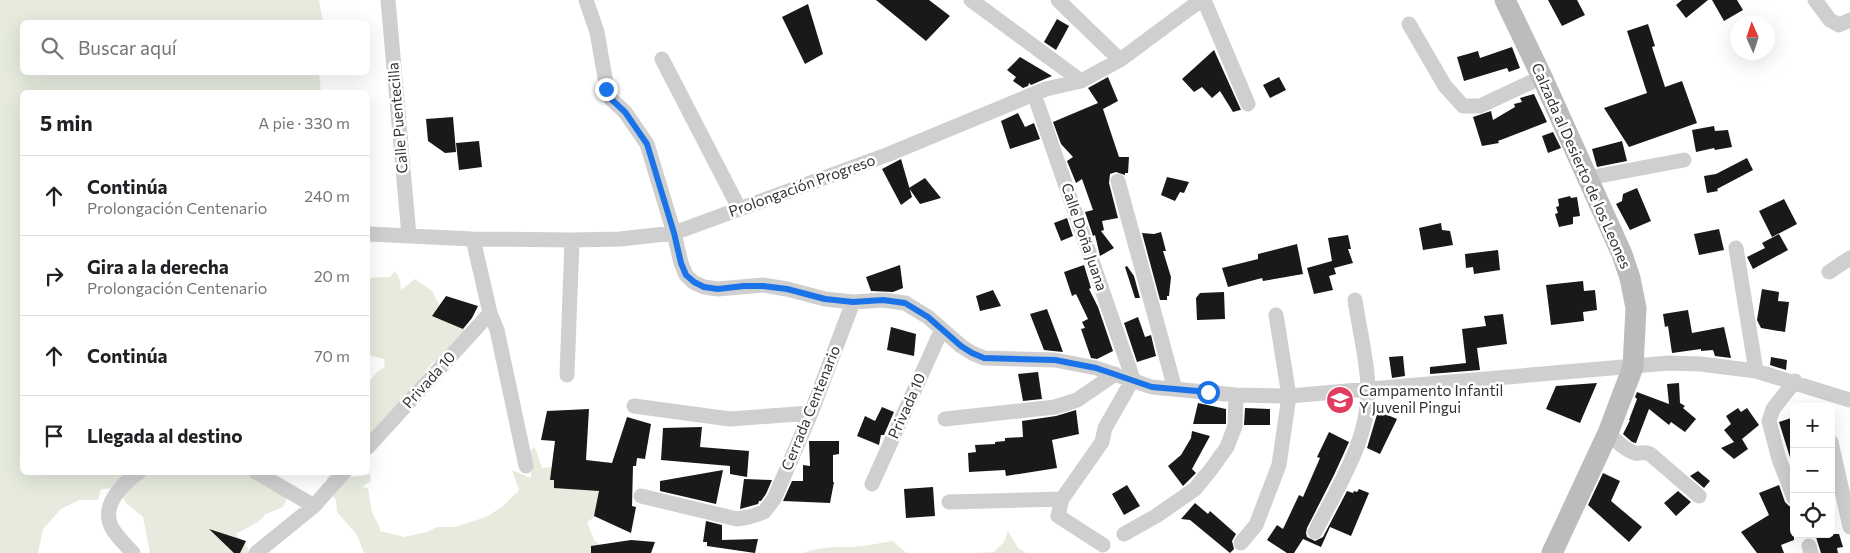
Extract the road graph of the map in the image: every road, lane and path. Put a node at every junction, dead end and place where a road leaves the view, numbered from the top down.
1 (388, 0) edge
2 (586, 0) edge
3 (971, 0) edge
4 (1058, 0) edge
5 (1202, 0) edge
6 (1505, 0) edge
7 (1815, 0) edge
8 (1850, 20) edge
9 (1409, 24) dead end
10 (662, 59) dead end
11 (1120, 60) junction
12 (1542, 77) junction
13 (1081, 81) junction
14 (1034, 94) junction
15 (1248, 104) dead end
16 (1684, 160) dead end
17 (1588, 178) junction
18 (1118, 181) dead end
19 (739, 208) junction
20 (674, 233) junction
21 (370, 234) edge
22 (409, 236) junction
23 (473, 239) junction
24 (572, 240) junction
25 (1736, 248) dead end
26 (1850, 258) edge
27 (1829, 272) dead end
28 (1355, 300) dead end
29 (853, 302) junction
30 (490, 313) junction
31 (1276, 315) dead end
32 (942, 329) junction
33 (1633, 367) junction
34 (1756, 371) junction
35 (1115, 374) junction
36 (567, 375) dead end
37 (1133, 379) junction
38 (1795, 382) junction
39 (1368, 388) junction
40 (1175, 389) junction
41 (1236, 395) junction
42 (1288, 396) junction
43 (1822, 399) edge
44 (1850, 400) edge
45 (634, 406) dead end
46 (811, 413) junction
47 (945, 419) dead end
48 (1608, 433) junction
49 (370, 445) edge
50 (1832, 448) edge
51 (526, 466) dead end
52 (135, 475) edge
53 (261, 475) edge
54 (341, 475) edge
55 (872, 484) dead end
56 (1792, 493) edge
57 (642, 496) dead end
58 (1699, 496) dead end
59 (1062, 499) junction
60 (949, 502) dead end
61 (314, 506) junction
62 (1850, 527) edge
63 (1315, 532) dead end
64 (1124, 534) dead end
65 (1241, 543) dead end
66 (1103, 545) dead end
67 (133, 553) edge
68 (256, 553) edge
69 (1552, 553) edge

1 - 22 street, Calle Puentecilla
2 - 20 street
3 - 13 street
4 - 11 street
5 - 11 street, Prolongación Progreso
5 - 15 street
6 - 12 street, Calzada al Desierto de los Leones
7 - 8 street
9 - 12 street
10 - 19 street
11 - 13 street, Prolongación Progreso
12 - 17 street, Calzada al Desierto de los Leones
13 - 14 street, Prolongación Progreso
14 - 19 street, Prolongación Progreso
14 - 37 street, Calle Doña Juana
16 - 17 street
17 - 33 street, Calzada al Desierto de los Leones
18 - 40 street
19 - 20 street, Prolongación Progreso
20 - 24 street, Prolongación Progreso
20 - 29 street
21 - 22 street, Prolongación Progreso
22 - 23 street, Prolongación Progreso
23 - 24 street, Prolongación Progreso
23 - 30 street
24 - 36 street
25 - 34 street
26 - 27 street
28 - 39 street
29 - 32 street
29 - 46 street, Cerrada Centenario
30 - 49 street, Privada 10
30 - 51 street
31 - 42 street
32 - 35 street
32 - 55 street, Privada 10
33 - 34 street
33 - 39 street
33 - 48 street, Calzada al Desierto de los Leones
34 - 38 street
35 - 37 street
35 - 47 street
37 - 40 street
37 - 59 street
38 - 43 street
38 - 56 street
39 - 42 street
39 - 63 street
40 - 41 street
41 - 42 street
41 - 64 street
42 - 65 street
43 - 44 street
45 - 46 street
46 - 57 street, Cerrada Centenario
48 - 58 street
48 - 69 street, Calzada al Desierto de los Leones
50 - 62 street
52 - 67 street
53 - 61 street
54 - 61 street
59 - 60 street
59 - 66 street
61 - 68 street

